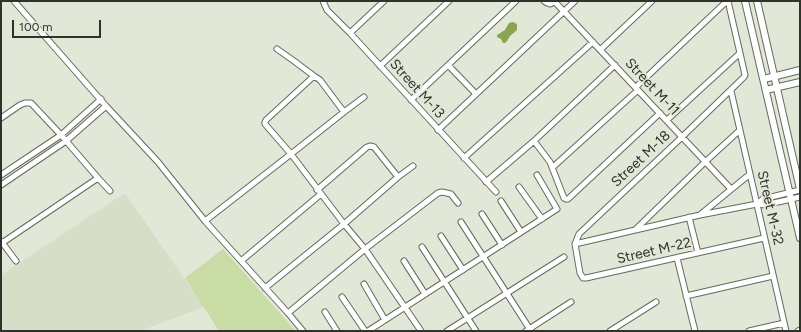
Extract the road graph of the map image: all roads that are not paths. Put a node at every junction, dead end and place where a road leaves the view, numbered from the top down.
1 (14, 1) edge
2 (323, 1) edge
3 (384, 1) edge
4 (449, 1) edge
5 (516, 1) edge
6 (544, 1) edge
7 (556, 1) edge
8 (575, 1) edge
9 (652, 1) edge
10 (727, 1) edge
11 (746, 1) edge
12 (757, 1) edge
13 (564, 11) junction
14 (350, 33) junction
15 (593, 42) junction
16 (277, 49) dead end
17 (600, 50) junction
18 (740, 53) junction
19 (448, 65) junction
20 (380, 66) junction
21 (615, 66) junction
22 (800, 70) edge
23 (314, 76) junction
24 (774, 76) junction
25 (764, 79) junction
26 (800, 82) edge
27 (777, 88) junction
28 (637, 89) junction
29 (766, 90) junction
30 (731, 91) junction
31 (476, 94) junction
32 (364, 97) dead end
33 (100, 99) junction
34 (410, 100) junction
35 (106, 106) junction
36 (344, 112) junction
37 (660, 113) junction
38 (1, 118) edge
39 (667, 120) junction
40 (438, 130) junction
41 (740, 130) junction
42 (61, 135) junction
43 (682, 137) junction
44 (66, 141) junction
45 (534, 141) junction
46 (291, 154) junction
47 (464, 158) junction
48 (705, 162) junction
49 (413, 166) dead end
50 (553, 167) junction
51 (750, 174) junction
52 (1, 175) edge
53 (536, 175) dead end
54 (398, 176) junction
55 (98, 178) junction
56 (486, 182) junction
57 (1, 185) edge
58 (519, 187) dead end
59 (731, 189) junction
60 (800, 189) edge
61 (110, 191) dead end
62 (319, 192) junction
63 (496, 192) dead end
64 (790, 196) junction
65 (800, 197) edge
66 (501, 201) dead end
67 (458, 203) dead end
68 (756, 204) junction
69 (482, 214) dead end
70 (700, 215) junction
71 (689, 217) junction
72 (542, 219) junction
73 (205, 221) junction
74 (461, 222) dead end
75 (344, 224) junction
76 (634, 230) junction
77 (521, 232) junction
78 (442, 236) dead end
79 (764, 238) junction
80 (800, 238) edge
81 (2, 242) edge
82 (575, 244) junction
83 (502, 245) junction
84 (422, 247) dead end
85 (365, 249) junction
86 (698, 253) junction
87 (564, 256) dead end
88 (483, 257) junction
89 (677, 258) junction
90 (241, 261) junction
91 (404, 261) dead end
92 (16, 262) dead end
93 (463, 270) junction
94 (773, 276) junction
95 (445, 282) junction
96 (364, 284) dead end
97 (265, 288) junction
98 (507, 293) junction
99 (425, 294) junction
100 (686, 296) junction
101 (342, 297) dead end
102 (571, 302) dead end
103 (656, 302) dead end
104 (405, 306) junction
105 (288, 312) junction
106 (325, 312) dead end
107 (468, 318) junction
108 (385, 320) junction
109 (784, 323) junction
110 (529, 330) edge
111 (303, 331) edge
112 (337, 331) edge
113 (365, 331) edge
114 (368, 331) edge
115 (421, 331) edge
116 (447, 331) edge
117 (476, 331) edge
118 (610, 331) edge
119 (695, 331) edge
120 (749, 331) edge
121 (786, 331) edge

1 - 33 street
2 - 14 street, Street M-13
3 - 14 street
4 - 20 street
5 - 19 street
6 - 7 street
7 - 13 street, Street M-11
8 - 13 street
9 - 17 street
10 - 18 street
10 - 28 street
11 - 25 street
12 - 24 street
13 - 15 street, Street M-11
13 - 31 street
14 - 20 street, Street M-13
15 - 17 street, Street M-11
15 - 47 street
16 - 23 street
17 - 21 street, Street M-11
18 - 30 street, Street M-18
18 - 39 street
19 - 31 street
19 - 34 street
20 - 34 street, Street M-13
21 - 28 street, Street M-11
21 - 45 street
22 - 24 street
23 - 36 street
23 - 46 street
24 - 25 street
24 - 27 street
25 - 29 street
26 - 27 street
27 - 29 street
27 - 60 street
28 - 37 street, Street M-11
28 - 50 street
29 - 64 street
30 - 41 street, Street M-32
30 - 43 street, Street M-18
31 - 40 street
32 - 36 street
33 - 35 street
33 - 42 street
34 - 40 street, Street M-13
35 - 44 street
35 - 73 street
36 - 46 street
37 - 39 street, Street M-11
37 - 50 street
38 - 42 street
39 - 43 street, Street M-11
40 - 47 street, Street M-13
41 - 48 street
41 - 51 street, Street M-32
42 - 44 street
42 - 52 street
43 - 48 street, Street M-11
43 - 82 street, Street M-18
44 - 55 street
44 - 57 street
45 - 50 street
45 - 56 street
46 - 62 street
46 - 73 street
47 - 56 street, Street M-13
48 - 59 street, Street M-11
48 - 76 street
49 - 54 street
51 - 59 street
51 - 68 street, Street M-32
53 - 72 street
54 - 62 street
54 - 75 street
55 - 61 street
55 - 81 street
56 - 63 street, Street M-13
58 - 72 street
59 - 70 street
60 - 64 street
62 - 75 street
62 - 90 street
64 - 65 street
64 - 68 street
64 - 80 street
66 - 77 street
67 - 85 street
68 - 70 street
68 - 79 street, Street M-32
69 - 83 street
70 - 71 street
71 - 76 street
71 - 86 street
72 - 77 street
73 - 90 street
74 - 88 street
75 - 85 street
75 - 97 street
76 - 82 street
77 - 83 street
78 - 93 street
79 - 86 street, Street M-22
79 - 94 street, Street M-32
81 - 92 street
82 - 89 street, Street M-22
83 - 88 street
84 - 95 street
85 - 104 street
85 - 105 street
86 - 89 street, Street M-22
87 - 98 street
88 - 93 street
88 - 98 street
89 - 100 street
90 - 97 street
91 - 99 street
93 - 95 street
94 - 100 street
94 - 109 street, Street M-32
95 - 99 street
95 - 107 street
96 - 108 street
97 - 105 street
98 - 107 street
98 - 110 street
99 - 104 street
100 - 119 street
101 - 113 street
102 - 110 street
103 - 118 street
104 - 108 street
104 - 115 street
105 - 111 street
106 - 112 street
107 - 116 street
107 - 117 street
108 - 114 street
109 - 120 street
109 - 121 street, Street M-32

